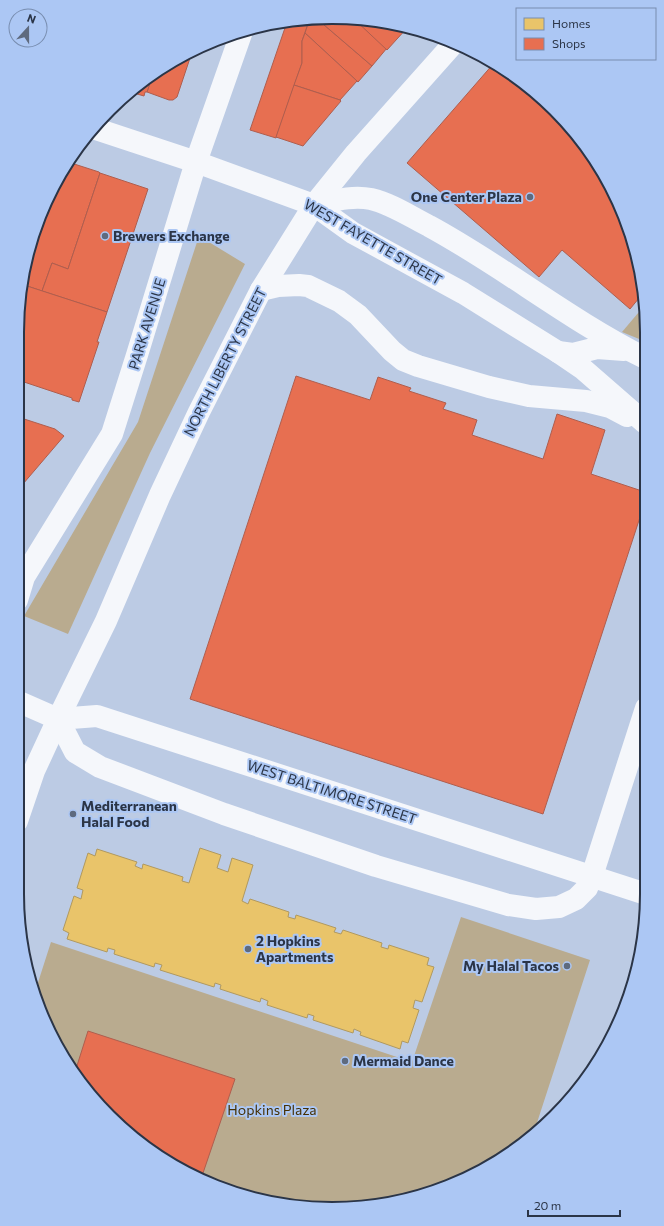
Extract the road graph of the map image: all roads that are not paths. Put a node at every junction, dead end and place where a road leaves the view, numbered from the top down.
1 (240, 38) edge
2 (450, 47) edge
3 (99, 130) edge
4 (196, 162) junction
5 (314, 205) junction
6 (261, 290) junction
7 (558, 352) junction
8 (638, 354) edge
9 (640, 419) edge
10 (640, 421) edge
11 (24, 577) edge
12 (24, 704) edge
13 (58, 719) junction
14 (640, 727) edge
15 (24, 800) edge
16 (592, 876) junction
17 (640, 892) edge

1 - 4 main road, PARK AVENUE
2 - 5 main road, NORTH LIBERTY STREET
3 - 4 main road, WEST FAYETTE STREET
4 - 5 main road, WEST FAYETTE STREET
4 - 11 main road, PARK AVENUE
5 - 6 main road, NORTH LIBERTY STREET
5 - 7 main road, WEST FAYETTE STREET
5 - 8 main road
6 - 10 main road
6 - 13 main road, NORTH LIBERTY STREET
7 - 8 main road
7 - 9 main road, WEST FAYETTE STREET
12 - 13 main road, WEST BALTIMORE STREET
13 - 15 main road, NORTH LIBERTY STREET
13 - 16 main road, WEST BALTIMORE STREET
13 - 16 main road
14 - 16 main road
16 - 17 main road, WEST BALTIMORE STREET

